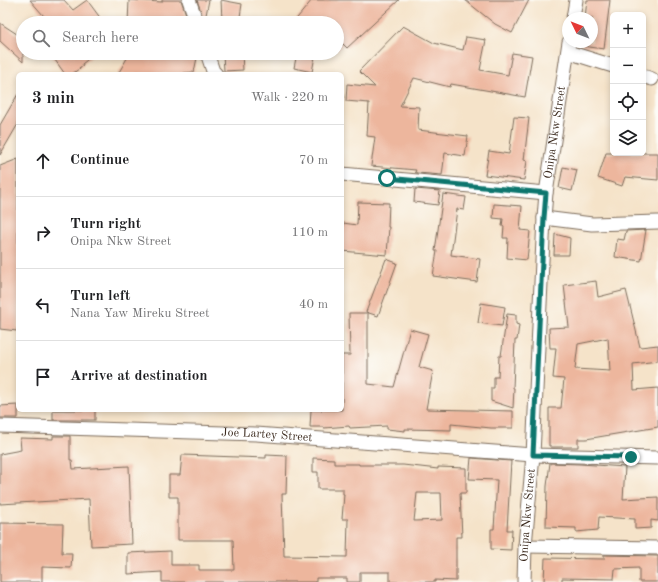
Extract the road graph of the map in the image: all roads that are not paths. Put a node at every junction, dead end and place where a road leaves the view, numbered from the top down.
1 (189, 0) edge
2 (576, 0) edge
3 (574, 12) edge
4 (195, 16) edge
5 (569, 48) edge
6 (571, 48) edge
7 (209, 60) edge
8 (610, 65) edge
9 (214, 72) edge
10 (344, 174) edge
11 (546, 193) junction
12 (544, 218) junction
13 (658, 222) edge
14 (0, 426) edge
15 (533, 455) junction
16 (658, 458) edge
17 (525, 546) junction
18 (658, 548) edge
19 (524, 582) edge

1 - 4 street
2 - 3 street
5 - 11 street, Onipa Nkw Street
6 - 8 street
7 - 9 street
10 - 11 street
11 - 12 street, Onipa Nkw Street
12 - 13 street
12 - 15 street, Onipa Nkw Street
14 - 15 street, Joe Lartey Street
15 - 16 street, Joe Lartey Street
15 - 17 street, Onipa Nkw Street
17 - 18 street
17 - 19 street, Onipa Nkw Street

